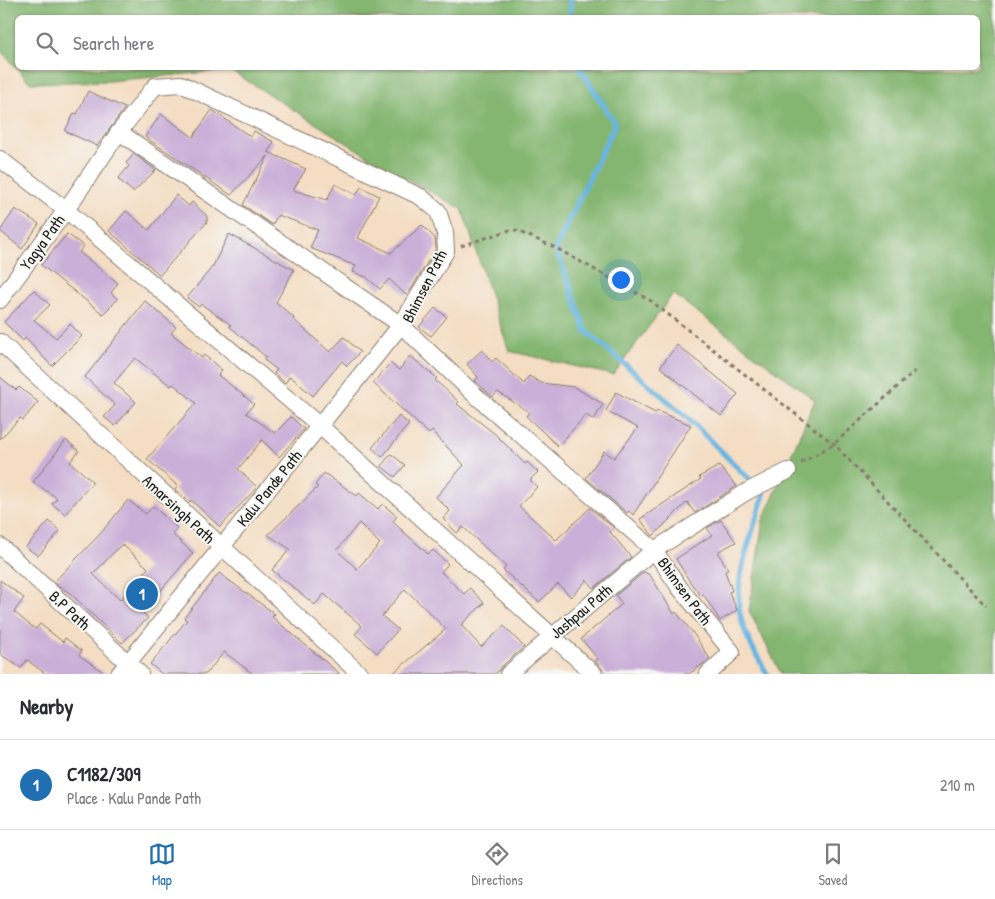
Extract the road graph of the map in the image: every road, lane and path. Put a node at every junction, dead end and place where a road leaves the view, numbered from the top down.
1 (119, 132) junction
2 (0, 159) edge
3 (66, 210) junction
4 (446, 250) junction
5 (0, 300) edge
6 (401, 325) junction
7 (0, 342) edge
8 (915, 371) dead end
9 (320, 426) junction
10 (834, 444) junction
11 (788, 471) joint
12 (0, 546) edge
13 (221, 547) junction
14 (654, 550) junction
15 (986, 606) dead end
16 (552, 636) junction
17 (129, 670) edge
18 (360, 674) edge
19 (508, 674) edge
20 (594, 674) edge
21 (708, 674) edge

1 - 3 street, Bhimsen Path
1 - 4 street, Bhimsen Path
1 - 6 street
2 - 3 street
3 - 5 street, Yagya Path
3 - 9 street
4 - 6 street, Bhimsen Path
4 - 10 path
6 - 9 street, Kalu Pande Path
6 - 14 street, Bhimsen Path
7 - 13 street, Amarsingh Path
8 - 10 path
9 - 13 street, Kalu Pande Path
9 - 16 street
10 - 11 path
10 - 15 path
11 - 14 street, Jashpau Path
12 - 17 street, B.P Path
13 - 17 street, Kalu Pande Path
13 - 18 street, Amarsingh Path
14 - 16 street, Jashpau Path
14 - 21 street, Bhimsen Path
16 - 19 street, Jashpau Path
16 - 20 street

